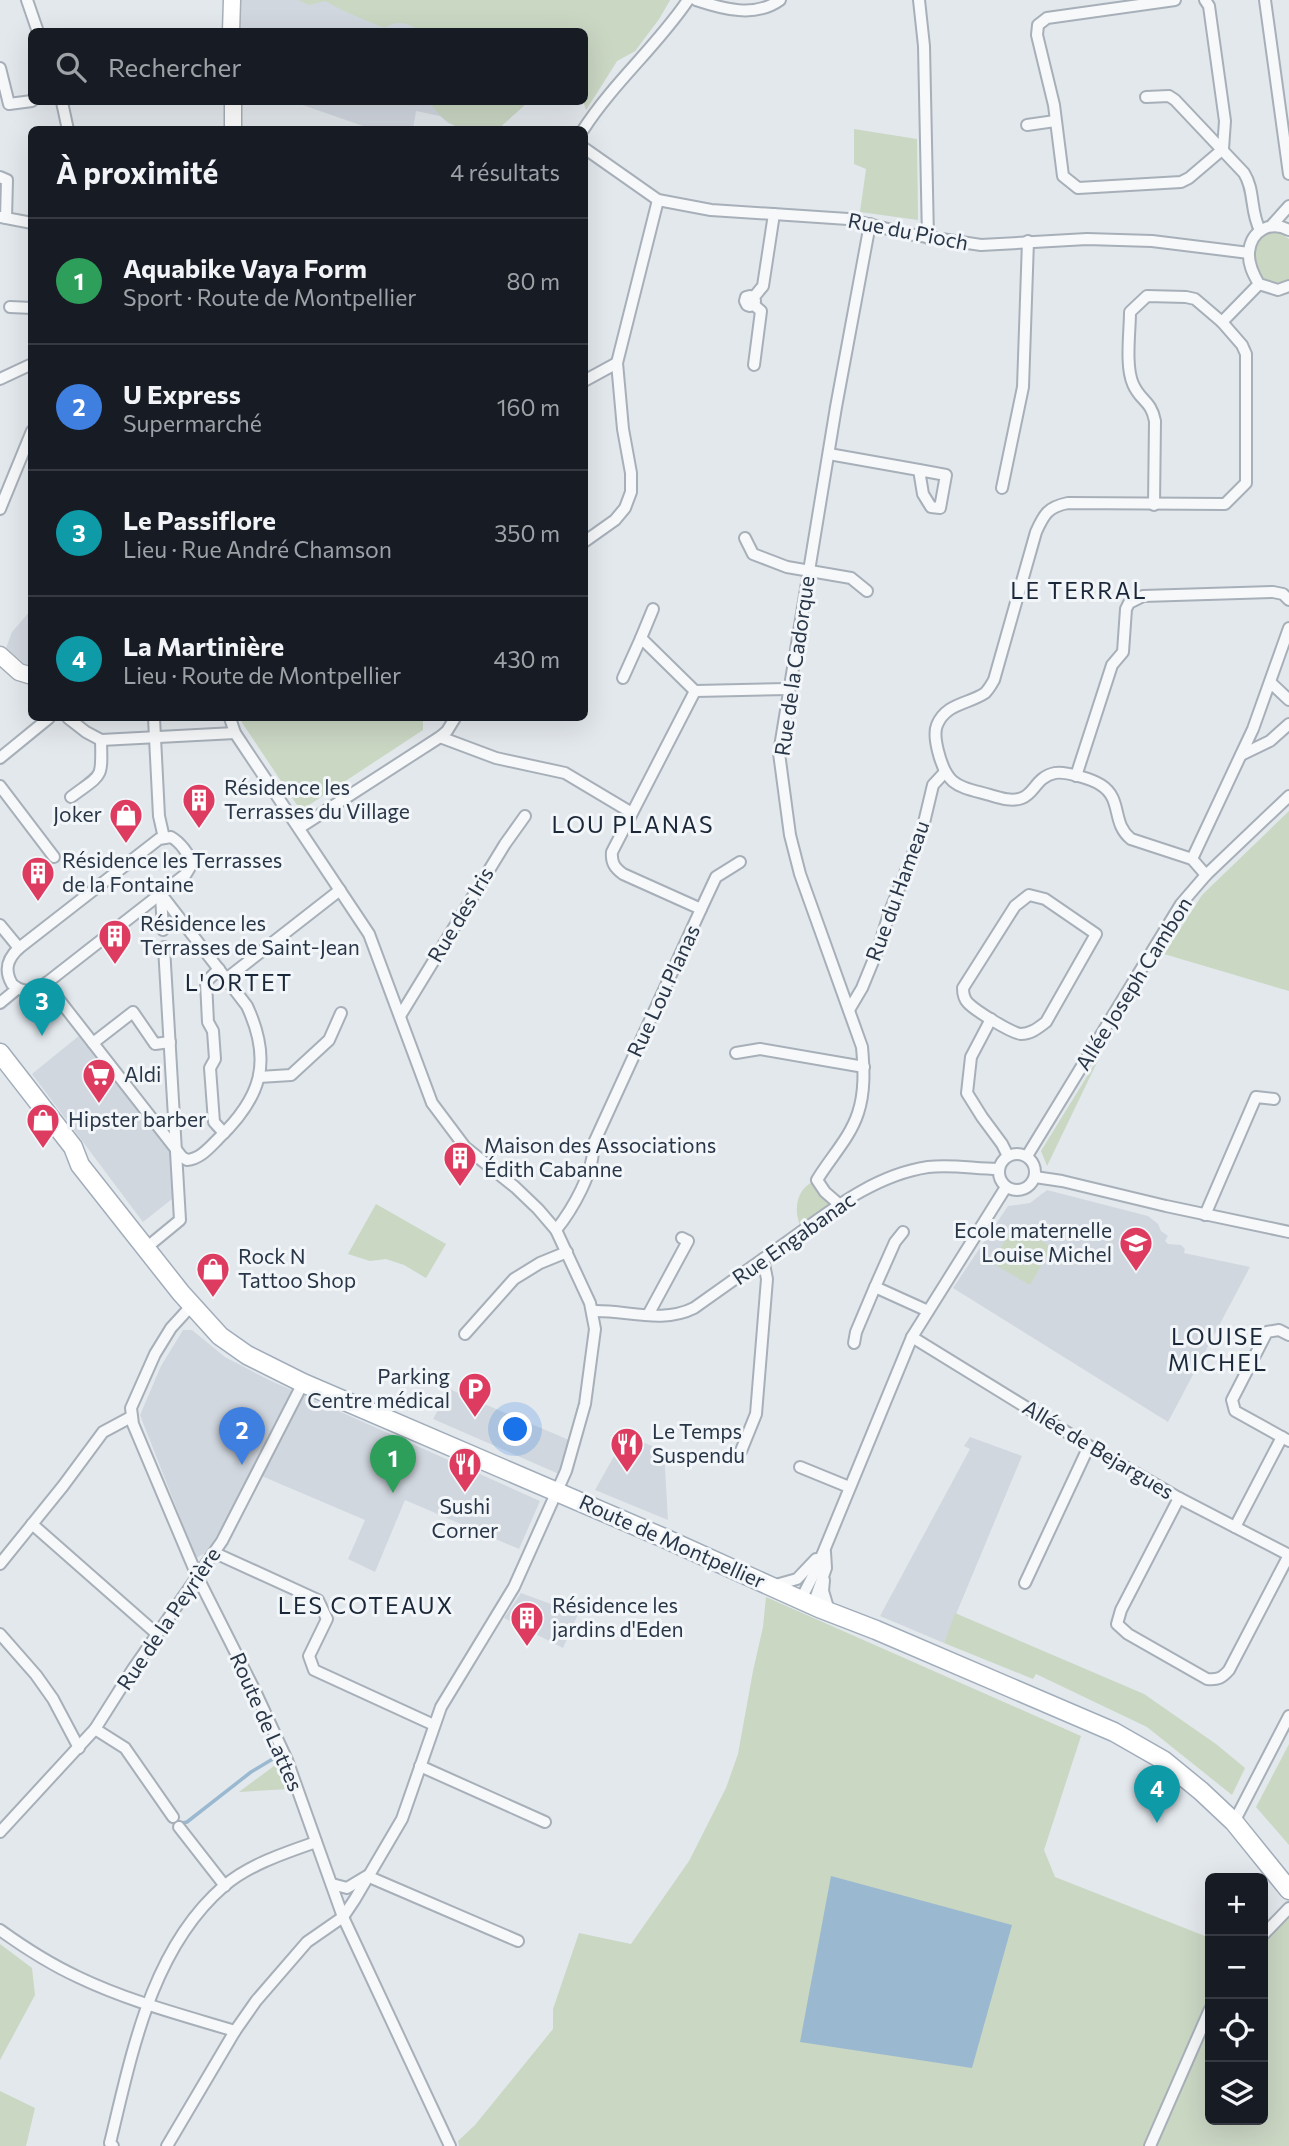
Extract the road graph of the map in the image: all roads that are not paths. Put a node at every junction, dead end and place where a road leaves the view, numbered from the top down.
1 (27, 0) edge
2 (232, 0) edge
3 (688, 0) edge
4 (696, 0) edge
5 (780, 0) edge
6 (919, 0) edge
7 (1175, 0) edge
8 (1205, 0) edge
9 (1265, 0) edge
10 (1102, 4) edge
11 (37, 28) edge
12 (230, 28) edge
13 (0, 68) edge
14 (1146, 97) dead end
15 (28, 102) edge
16 (63, 105) edge
17 (233, 105) edge
18 (1055, 121) junction
19 (1027, 125) dead end
20 (67, 126) edge
21 (233, 126) edge
22 (586, 126) edge
23 (1223, 149) junction
24 (588, 151) edge
25 (1289, 174) edge
26 (0, 177) edge
27 (658, 200) junction
28 (1289, 206) edge
29 (774, 214) junction
30 (3, 217) edge
31 (28, 222) edge
32 (870, 224) junction
33 (1272, 225) junction
34 (1260, 230) junction
35 (1289, 230) edge
36 (928, 238) junction
37 (1028, 241) junction
38 (1249, 253) junction
39 (1258, 284) junction
40 (1284, 288) edge
41 (1289, 296) edge
42 (10, 307) dead end
43 (28, 308) edge
44 (1222, 322) junction
45 (617, 363) junction
46 (754, 365) dead end
47 (28, 366) edge
48 (0, 379) edge
49 (588, 379) edge
50 (28, 441) edge
51 (828, 453) junction
52 (919, 470) dead end
53 (1002, 488) dead end
54 (1154, 505) junction
55 (0, 509) edge
56 (745, 538) dead end
57 (588, 539) edge
58 (809, 572) junction
59 (867, 590) dead end
60 (1289, 600) edge
61 (653, 609) dead end
62 (1289, 628) edge
63 (641, 638) junction
64 (0, 655) edge
65 (25, 674) edge
66 (623, 678) dead end
67 (1271, 682) junction
68 (788, 689) junction
69 (695, 691) junction
70 (1289, 700) edge
71 (45, 721) edge
72 (72, 721) edge
73 (154, 721) edge
74 (231, 721) edge
75 (453, 721) edge
76 (1289, 724) edge
77 (235, 733) junction
78 (155, 737) junction
79 (440, 737) junction
80 (100, 740) junction
81 (1241, 755) junction
82 (0, 758) edge
83 (944, 772) junction
84 (1076, 776) junction
85 (0, 786) edge
86 (1289, 796) edge
87 (71, 797) dead end
88 (632, 813) junction
89 (526, 816) dead end
90 (299, 828) junction
91 (164, 838) junction
92 (54, 857) dead end
93 (1192, 859) junction
94 (740, 862) dead end
95 (1206, 875) junction
96 (340, 890) junction
97 (161, 894) junction
98 (701, 909) junction
99 (0, 925) edge
100 (163, 930) dead end
101 (164, 947) dead end
102 (19, 948) junction
103 (223, 974) junction
104 (4, 981) edge
105 (46, 983) junction
106 (17, 989) junction
107 (0, 1003) edge
108 (849, 1010) junction
109 (341, 1013) dead end
110 (400, 1016) junction
111 (991, 1019) junction
112 (93, 1042) junction
113 (170, 1042) junction
114 (0, 1053) edge
115 (736, 1053) dead end
116 (864, 1067) junction
117 (0, 1074) edge
118 (259, 1077) junction
119 (1275, 1099) dead end
120 (224, 1133) junction
121 (174, 1147) junction
122 (1008, 1156) junction
123 (1027, 1156) junction
124 (80, 1165) junction
125 (999, 1169) junction
126 (1035, 1177) junction
127 (1006, 1187) junction
128 (840, 1205) junction
129 (1205, 1215) junction
130 (556, 1230) junction
131 (904, 1232) dead end
132 (1289, 1232) edge
133 (682, 1238) dead end
134 (146, 1248) junction
135 (567, 1252) junction
136 (763, 1259) junction
137 (875, 1287) junction
138 (192, 1306) junction
139 (593, 1311) junction
140 (928, 1311) junction
141 (648, 1315) junction
142 (465, 1335) dead end
143 (1289, 1335) edge
144 (912, 1337) junction
145 (854, 1343) dead end
146 (303, 1383) junction
147 (131, 1417) junction
148 (1286, 1439) edge
149 (1088, 1446) junction
150 (741, 1451) dead end
151 (800, 1467) dead end
152 (849, 1488) junction
153 (558, 1491) junction
154 (1180, 1498) junction
155 (32, 1524) junction
156 (1235, 1527) junction
157 (825, 1546) junction
158 (215, 1553) junction
159 (1289, 1555) edge
160 (0, 1564) edge
161 (825, 1568) junction
162 (198, 1578) junction
163 (1026, 1583) dead end
164 (772, 1587) junction
165 (814, 1605) junction
166 (0, 1634) edge
167 (157, 1634) junction
168 (1289, 1716) edge
169 (433, 1725) junction
170 (96, 1729) junction
171 (79, 1748) junction
172 (420, 1766) junction
173 (545, 1822) dead end
174 (1234, 1822) junction
175 (0, 1832) edge
176 (316, 1842) junction
177 (367, 1876) junction
178 (332, 1884) junction
179 (225, 1886) junction
180 (1289, 1890) edge
181 (1289, 1908) edge
182 (343, 1917) junction
183 (0, 1930) edge
184 (1268, 1930) edge
185 (517, 1941) dead end
186 (148, 2004) junction
187 (1205, 2020) edge
188 (235, 2031) junction
189 (113, 2146) edge
190 (167, 2146) edge
191 (450, 2146) edge
192 (1150, 2146) edge

1 - 11 street
2 - 12 street
3 - 22 street
4 - 5 street
6 - 36 street
7 - 10 street
8 - 23 street
9 - 25 street
10 - 18 street
13 - 15 street
14 - 23 street
16 - 20 street
17 - 21 street
18 - 19 street
18 - 23 street
23 - 34 street
24 - 27 street, Rue du Pioch
26 - 30 street
27 - 29 street, Rue du Pioch
27 - 45 street
28 - 33 street
29 - 32 street, Rue du Pioch
29 - 46 street
30 - 31 street
32 - 36 street, Rue du Pioch
32 - 51 street, Rue de la Cadorque
33 - 34 street
33 - 35 street
34 - 38 street
36 - 37 street, Rue du Pioch
37 - 38 street, Rue du Pioch
37 - 53 street
38 - 39 street
39 - 40 street
39 - 44 street
40 - 41 street
42 - 43 street
44 - 54 street
44 - 54 street
45 - 49 street
45 - 57 street
47 - 48 street
50 - 55 street
51 - 52 street
51 - 58 street, Rue de la Cadorque
54 - 83 street
56 - 58 street
58 - 59 street
58 - 68 street, Rue de la Cadorque
60 - 84 street
61 - 63 street
62 - 67 street
63 - 66 street
63 - 69 street
64 - 65 street
67 - 70 street
67 - 81 street
68 - 69 street
68 - 108 street, Rue de la Cadorque
69 - 88 street, Rue Lou Planas
71 - 82 street
72 - 80 street
73 - 78 street
74 - 77 street
75 - 79 street
76 - 81 street
77 - 78 street
77 - 90 street
78 - 80 street
78 - 91 street
79 - 88 street
79 - 90 street
80 - 87 street
81 - 93 street
83 - 84 street
83 - 108 street, Rue du Hameau
84 - 93 street
85 - 92 street
86 - 95 street, Allée Joseph Cambon
88 - 98 street, Rue Lou Planas
89 - 110 street, Rue des Iris
90 - 96 street
91 - 97 street
91 - 102 street
93 - 95 street
94 - 98 street
95 - 123 street, Allée Joseph Cambon
96 - 103 street
96 - 110 street
97 - 100 street
97 - 103 street
97 - 105 street
98 - 130 street, Rue Lou Planas
99 - 102 street
101 - 113 street
102 - 104 street
103 - 118 street
103 - 120 street
104 - 106 street
105 - 106 street
105 - 112 street
106 - 107 street
108 - 116 street, Rue de la Cadorque
109 - 118 street
110 - 130 street
111 - 111 street
111 - 122 street
112 - 113 street
112 - 121 street
113 - 121 street
114 - 124 main road, Route de Montpellier
115 - 116 street
116 - 128 street, Rue de la Cadorque
117 - 124 main road, Route de Montpellier
118 - 120 street
119 - 129 street
120 - 121 street
121 - 134 street
122 - 123 street
122 - 125 street
123 - 126 street
124 - 134 main road, Route de Montpellier
125 - 127 street
125 - 128 street, Rue Engabanac
126 - 127 street
126 - 129 street
127 - 140 street
128 - 136 street, Rue Engabanac
129 - 132 street
130 - 135 street
131 - 137 street
133 - 141 street
134 - 138 main road, Route de Montpellier
135 - 139 street
135 - 142 street
136 - 141 street, Rue Engabanac
136 - 150 street
137 - 140 street
137 - 145 street
138 - 146 main road, Route de Montpellier
138 - 147 street
139 - 141 street, Rue Engabanac
139 - 153 street
140 - 144 street
143 - 148 street
144 - 149 street, Allée de Bejargues
144 - 152 street
146 - 153 main road, Route de Montpellier
146 - 158 street, Rue de la Peyrière
147 - 155 street
147 - 162 street, Route de Lattes
148 - 156 street
149 - 154 street, Allée de Bejargues
149 - 163 street
151 - 152 street
152 - 157 street
153 - 164 main road, Route de Montpellier
153 - 169 street
154 - 156 street, Allée de Bejargues
154 - 159 street
155 - 160 street
155 - 167 street
156 - 159 street, Allée de Bejargues
157 - 161 street
157 - 164 street
157 - 165 street
158 - 162 street, Rue de la Peyrière
158 - 169 street
161 - 165 street
161 - 165 street
162 - 167 street, Rue de la Peyrière
162 - 176 street, Route de Lattes
164 - 165 main road, Route de Montpellier
165 - 174 main road, Route de Montpellier
166 - 171 street
167 - 170 street, Rue de la Peyrière
168 - 174 street
169 - 172 street
170 - 171 street, Rue de la Peyrière
170 - 179 street
171 - 175 street, Rue de la Peyrière
172 - 173 street
172 - 177 street
174 - 180 main road, Route de Montpellier
176 - 178 street, Route de Lattes
176 - 179 street
177 - 178 street
177 - 182 street
177 - 185 street
178 - 182 street, Route de Lattes
179 - 186 street
181 - 184 street
182 - 188 street
182 - 191 street, Route de Lattes
183 - 186 street
186 - 188 street
186 - 189 street
187 - 192 street
188 - 190 street

